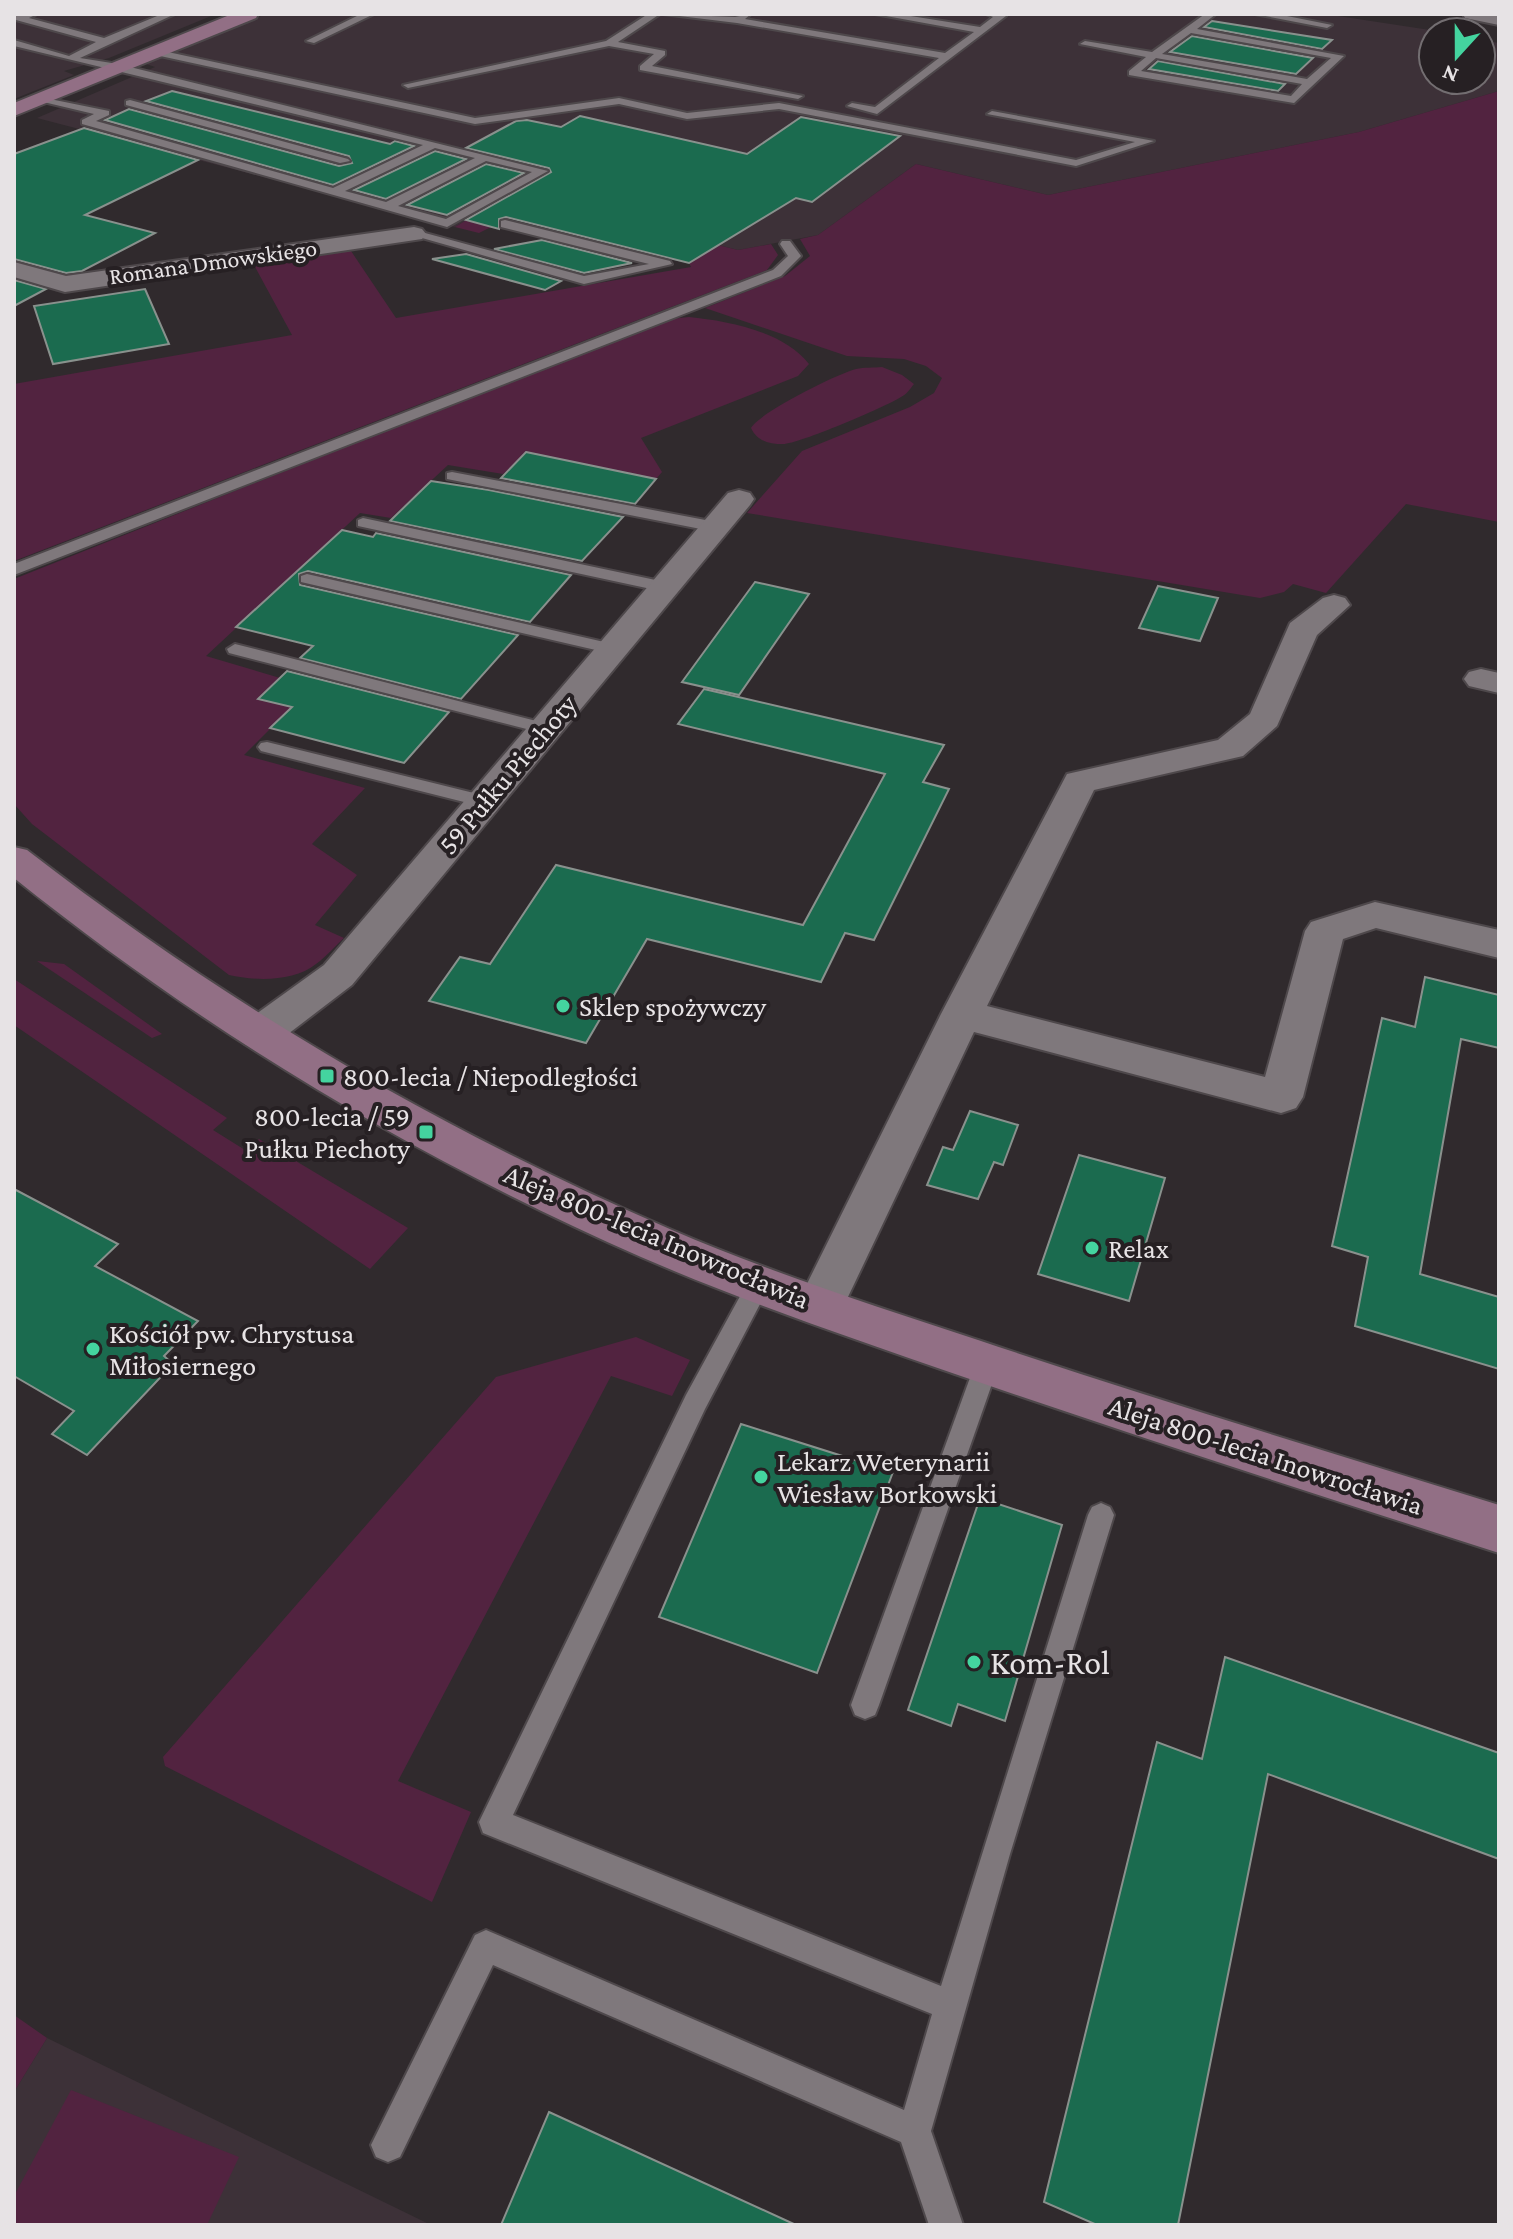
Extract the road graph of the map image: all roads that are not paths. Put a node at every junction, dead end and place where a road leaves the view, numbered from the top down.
1 (32, 14) edge
2 (249, 14) edge
3 (369, 14) edge
4 (655, 14) edge
5 (668, 14) edge
6 (880, 14) edge
7 (991, 14) edge
8 (1211, 14) edge
9 (1260, 14) edge
10 (1472, 14) edge
11 (165, 15) edge
12 (741, 17) edge
13 (1499, 19) edge
14 (1327, 25) dead end
15 (981, 30) junction
16 (1189, 30) junction
17 (105, 41) junction
18 (311, 41) dead end
19 (14, 43) edge
20 (609, 43) junction
21 (1085, 44) dead end
22 (154, 52) junction
23 (1154, 55) junction
24 (947, 56) junction
25 (70, 59) junction
26 (118, 67) junction
27 (181, 82) junction
28 (1309, 82) junction
29 (408, 85) dead end
30 (155, 92) dead end
31 (143, 98) dead end
32 (40, 100) junction
33 (815, 100) dead end
34 (130, 103) junction
35 (846, 105) dead end
36 (14, 110) edge
37 (105, 113) junction
38 (992, 114) dead end
39 (434, 144) junction
40 (485, 157) junction
41 (344, 161) dead end
42 (335, 191) junction
43 (388, 206) junction
44 (505, 224) dead end
45 (414, 234) joint
46 (786, 244) dead end
47 (14, 269) edge
48 (452, 476) dead end
49 (739, 499) dead end
50 (363, 523) dead end
51 (716, 527) junction
52 (14, 570) edge
53 (307, 579) dead end
54 (665, 587) junction
55 (1334, 605) dead end
56 (235, 649) dead end
57 (613, 649) junction
58 (546, 729) junction
59 (267, 747) dead end
60 (484, 801) junction
61 (14, 859) edge
62 (1499, 944) edge
63 (962, 1014) junction
64 (260, 1033) junction
65 (758, 1285) junction
66 (820, 1306) junction
67 (987, 1364) junction
68 (1101, 1515) dead end
69 (1499, 1529) edge
70 (865, 1705) dead end
71 (951, 2006) junction
72 (914, 2131) junction
73 (388, 2145) dead end
74 (946, 2225) edge

1 - 17 lane
2 - 22 street
3 - 18 lane
4 - 20 lane
5 - 12 lane
6 - 15 lane
7 - 15 lane
8 - 16 lane
9 - 14 lane
10 - 13 street
11 - 17 lane
12 - 24 lane
15 - 24 lane
16 - 23 lane
16 - 28 lane
17 - 25 lane
19 - 25 lane
20 - 29 lane
20 - 33 lane
21 - 23 lane
22 - 26 street
22 - 38 lane
23 - 28 lane
23 - 28 lane
24 - 35 lane
25 - 26 lane
26 - 27 lane
26 - 32 street
27 - 30 lane
27 - 39 lane
31 - 34 lane
32 - 36 street
32 - 37 lane
34 - 37 lane
34 - 41 lane
37 - 42 lane
39 - 40 lane
39 - 42 lane
40 - 43 lane
40 - 43 lane
42 - 43 lane
44 - 45 lane
45 - 47 street, Romana Dmowskiego
46 - 52 lane
48 - 51 lane
49 - 51 street, 59 Pułku Piechoty
50 - 54 lane
51 - 54 street, 59 Pułku Piechoty
53 - 57 lane
54 - 57 street, 59 Pułku Piechoty
55 - 63 street
56 - 58 lane
57 - 58 street, 59 Pułku Piechoty
58 - 60 street, 59 Pułku Piechoty
59 - 60 lane
60 - 64 street, 59 Pułku Piechoty
61 - 64 street, Aleja 800-lecia Inowrocławia
62 - 63 street
63 - 66 street
64 - 65 street, Aleja 800-lecia Inowrocławia
65 - 66 street, Aleja 800-lecia Inowrocławia
65 - 71 lane
66 - 67 street, Aleja 800-lecia Inowrocławia
67 - 69 street, Aleja 800-lecia Inowrocławia
67 - 70 lane
68 - 71 lane
71 - 72 lane
72 - 73 lane
72 - 74 lane

